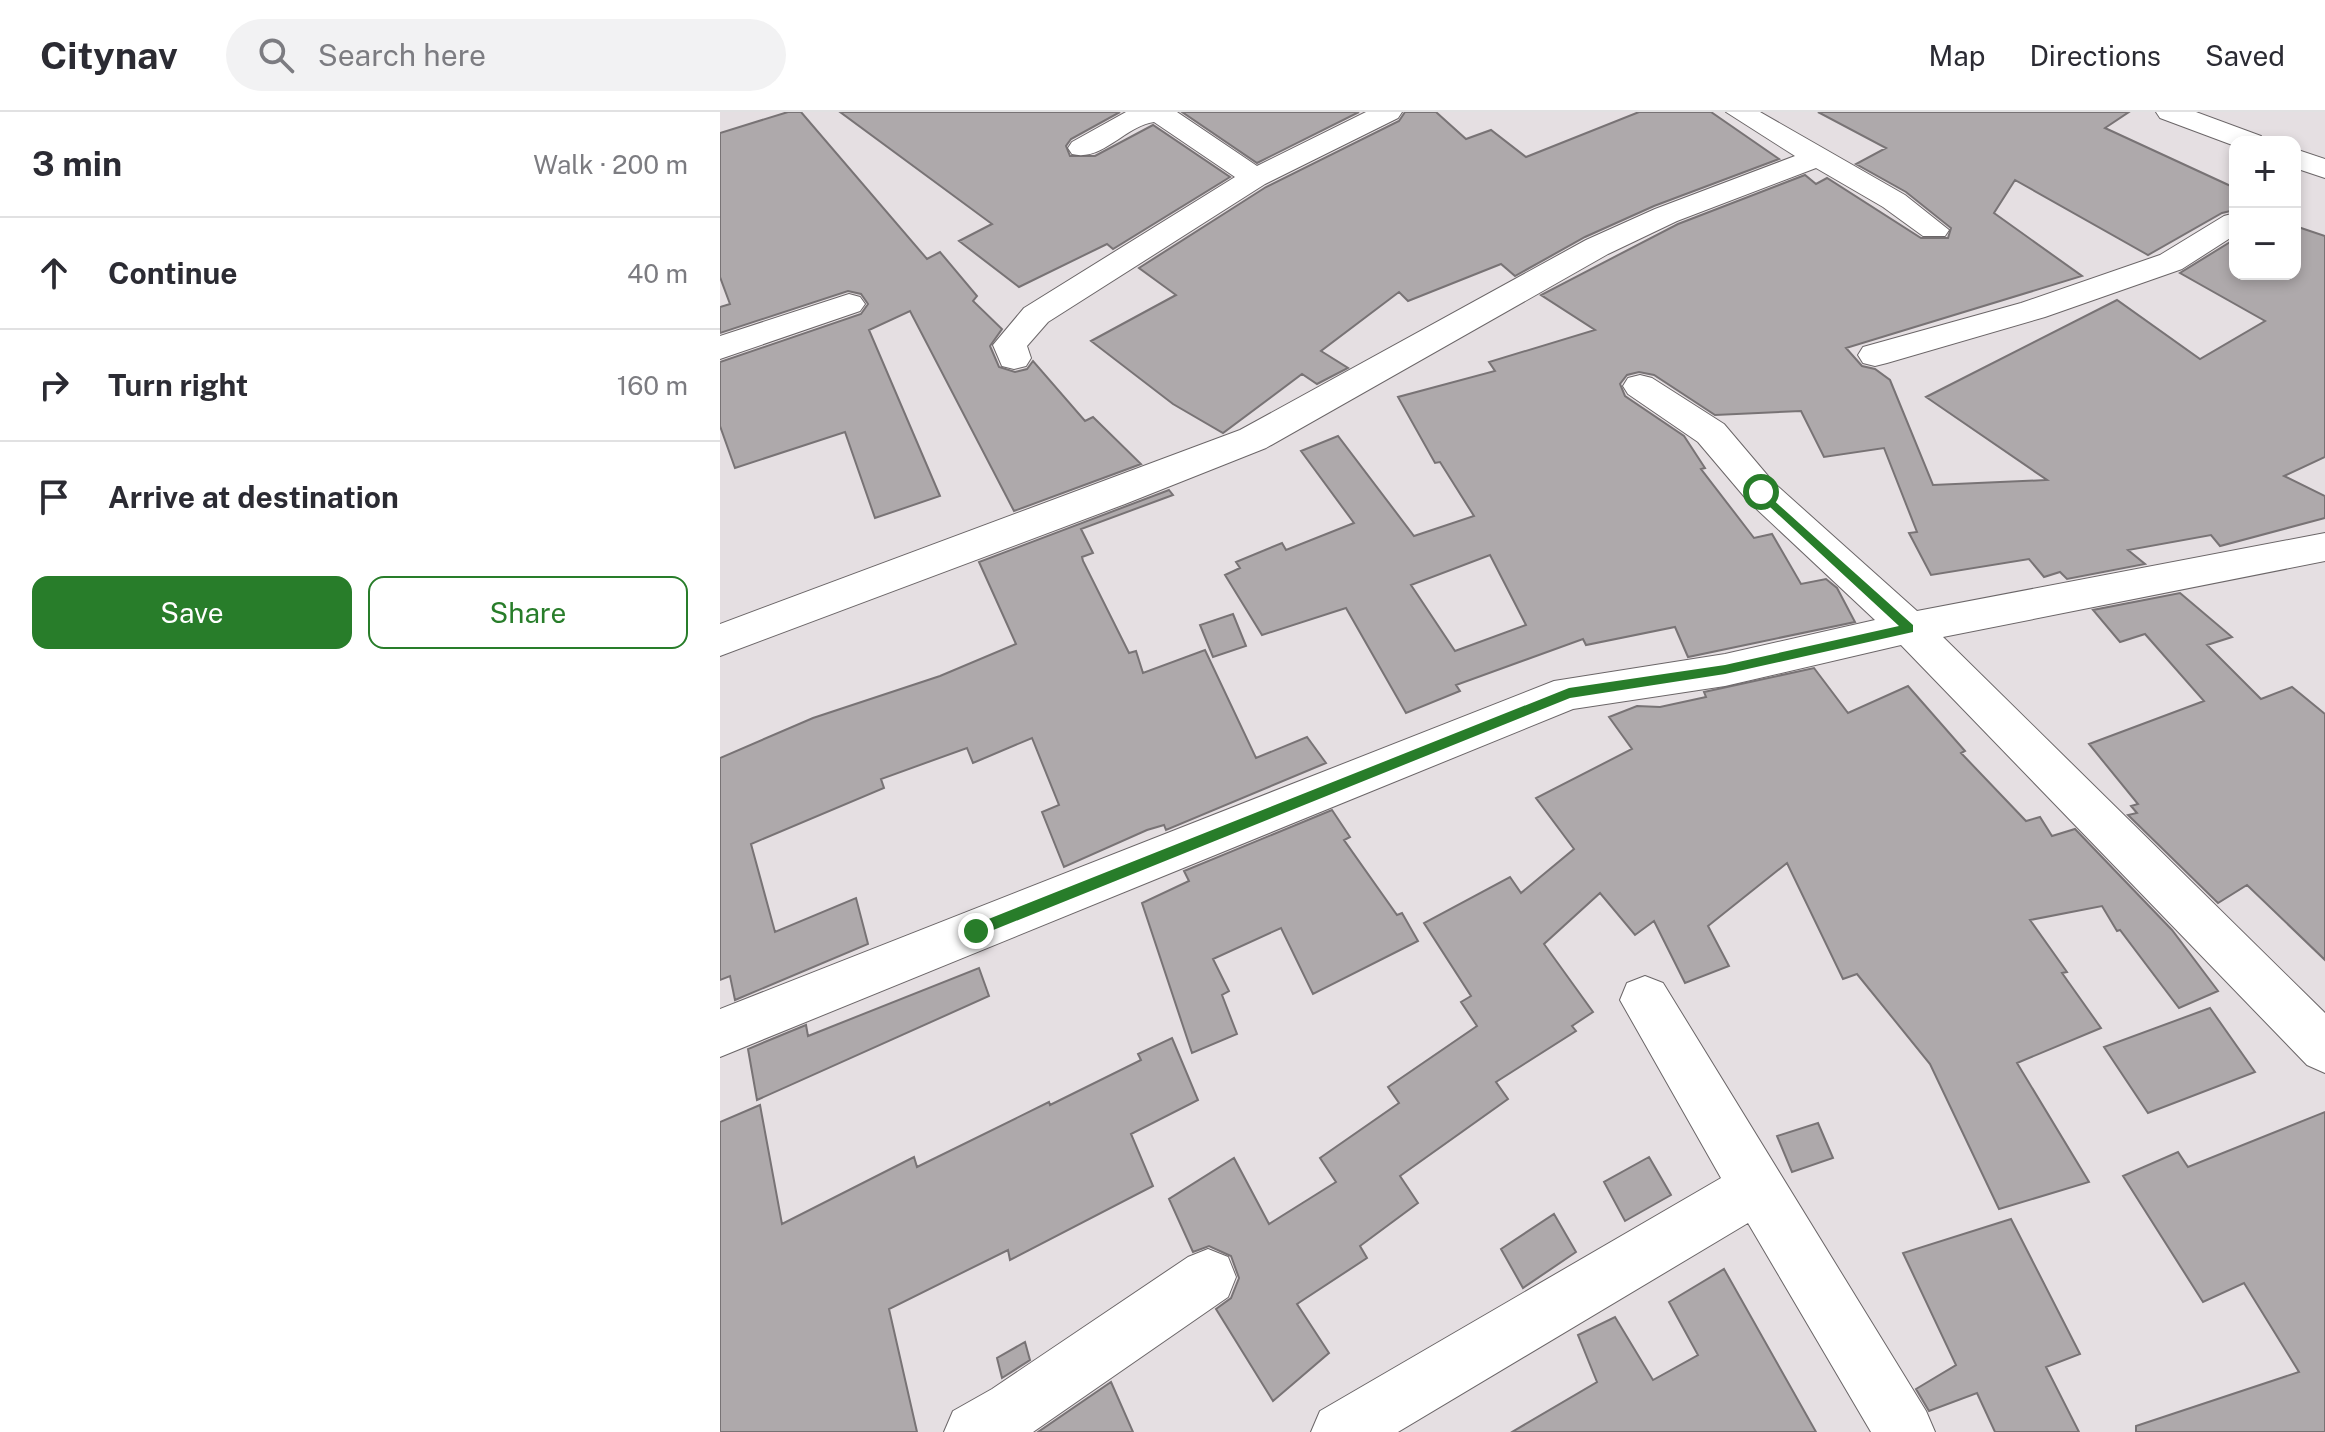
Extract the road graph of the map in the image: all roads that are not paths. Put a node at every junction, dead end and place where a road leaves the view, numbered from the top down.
1 (1388, 112) edge
2 (1740, 112) edge
3 (2182, 114) edge
4 (2236, 136) edge
5 (1082, 148) dead end
6 (1816, 158) junction
7 (1255, 178) junction
8 (2229, 226) edge
9 (1934, 230) dead end
10 (849, 304) dead end
11 (720, 348) edge
12 (1875, 355) dead end
13 (1014, 358) dead end
14 (1640, 386) dead end
15 (2325, 547) edge
16 (1909, 628) junction
17 (720, 640) edge
18 (1645, 1000) dead end
19 (720, 1033) edge
20 (2325, 1048) edge
21 (1757, 1187) junction
22 (1208, 1277) dead end
23 (974, 1432) edge
24 (1341, 1432) edge
25 (1905, 1432) edge

1 - 7 street
2 - 6 street
3 - 4 street
5 - 7 street
6 - 9 street
6 - 17 street
7 - 13 street
8 - 12 street
10 - 11 street
14 - 16 street
15 - 16 street
16 - 19 street
16 - 20 street
18 - 21 street
21 - 24 street
21 - 25 street
22 - 23 street

